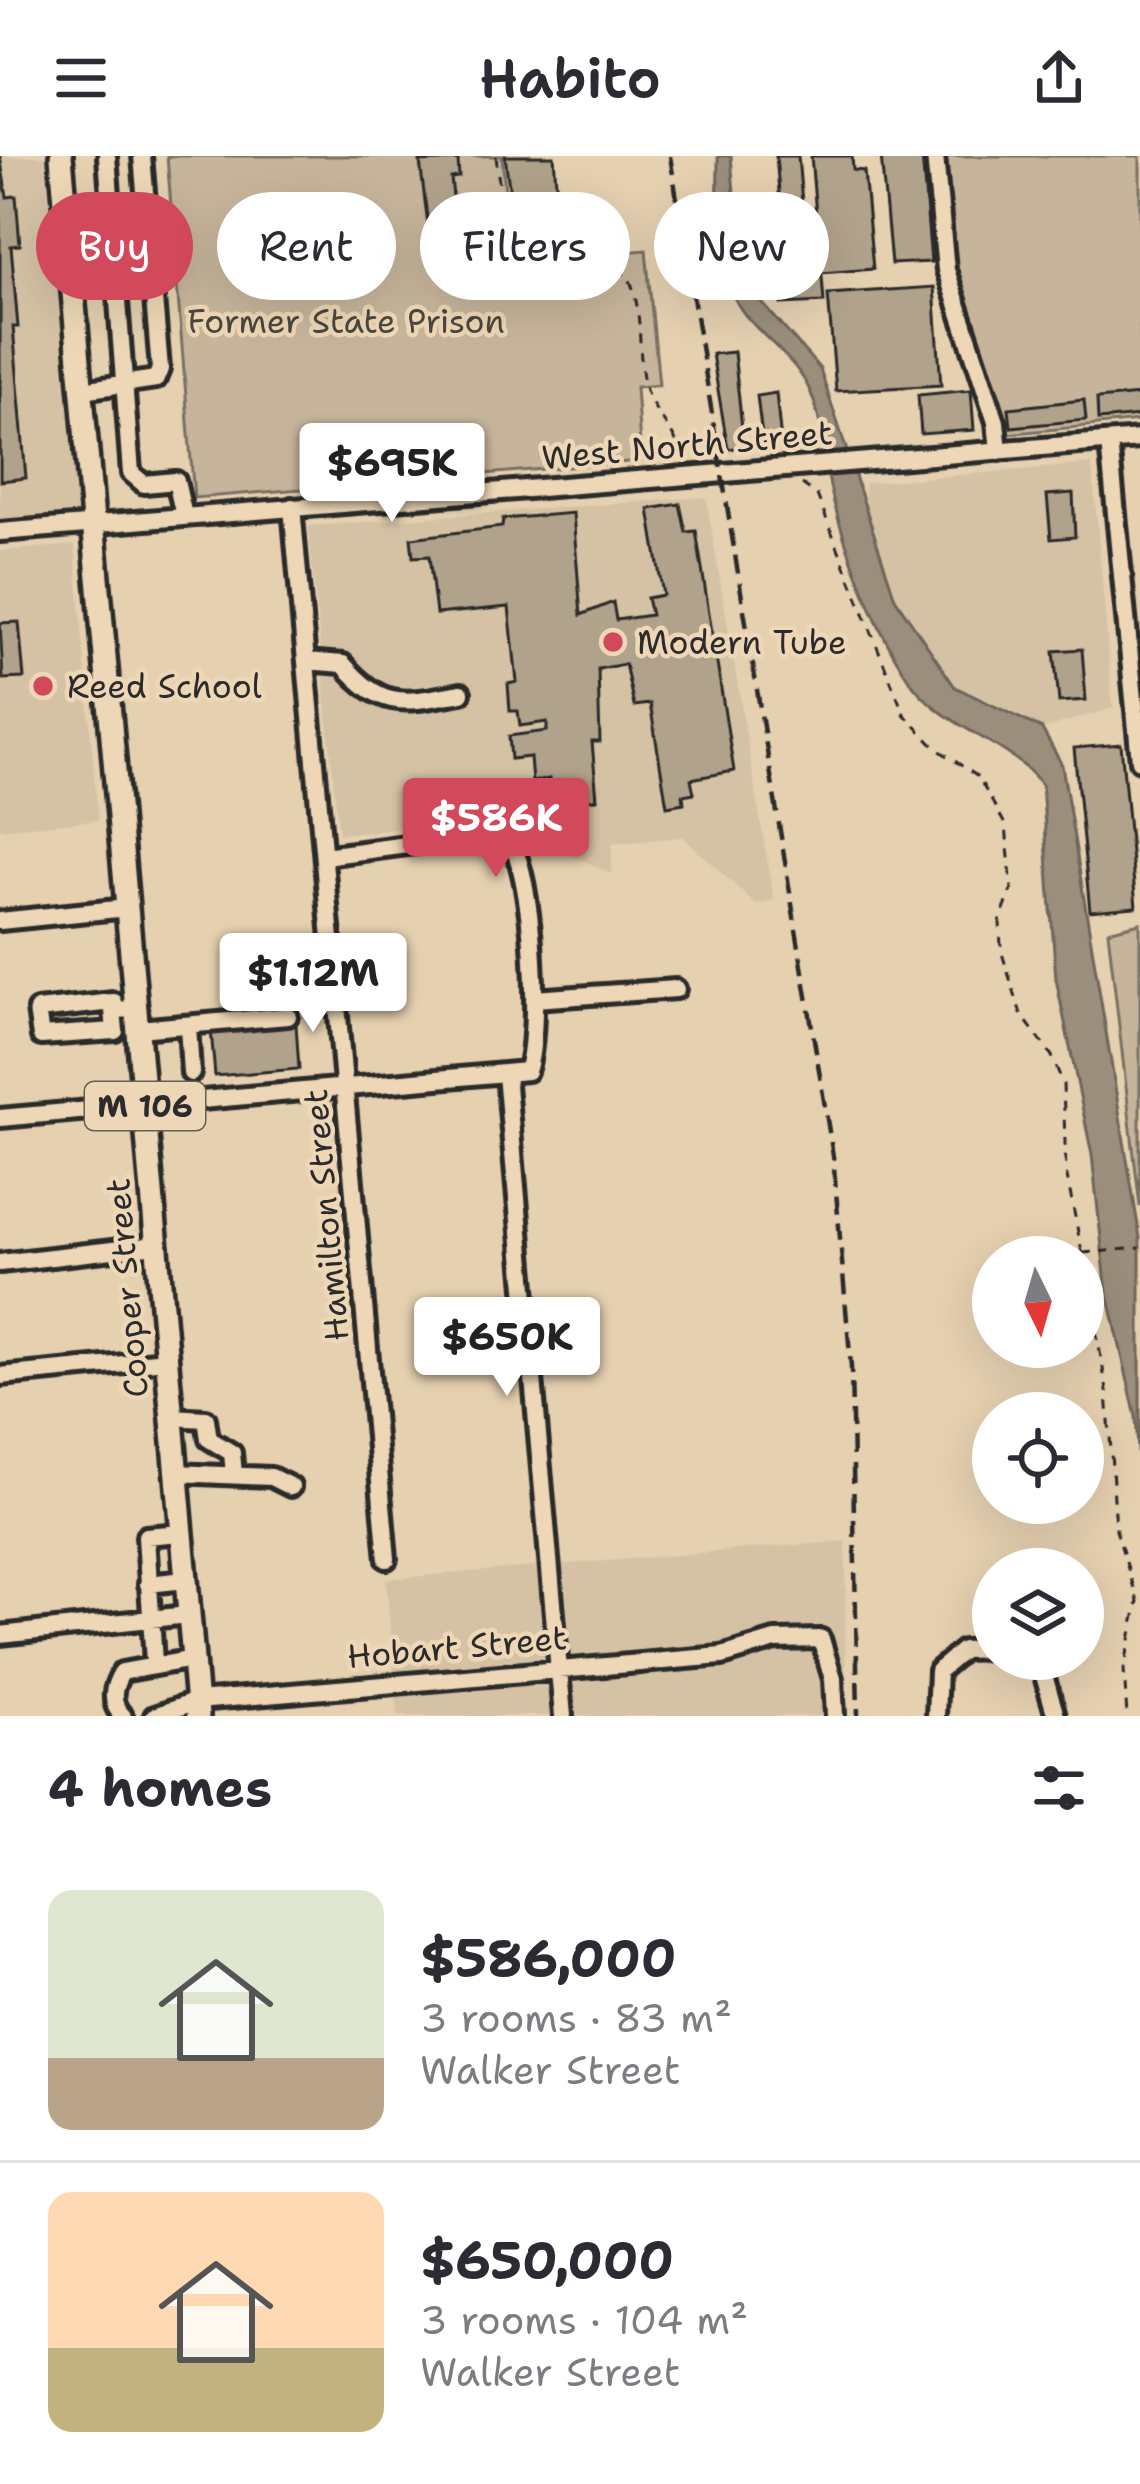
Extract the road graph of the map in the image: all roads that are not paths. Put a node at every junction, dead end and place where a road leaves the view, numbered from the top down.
1 (61, 156) edge
2 (107, 156) edge
3 (142, 156) edge
4 (935, 156) edge
5 (110, 192) edge
6 (145, 192) edge
7 (120, 300) edge
8 (153, 300) edge
9 (127, 386) junction
10 (83, 390) junction
11 (1140, 439) edge
12 (1109, 442) junction
13 (999, 451) junction
14 (292, 507) junction
15 (184, 516) junction
16 (96, 523) junction
17 (0, 532) edge
18 (306, 661) junction
19 (461, 693) dead end
20 (1140, 761) edge
21 (324, 856) junction
22 (127, 908) junction
23 (0, 921) edge
24 (676, 989) dead end
25 (534, 999) junction
26 (129, 1016) junction
27 (288, 1016) dead end
28 (188, 1025) junction
29 (191, 1073) dead end
30 (506, 1075) junction
31 (344, 1088) junction
32 (145, 1106) junction
33 (0, 1118) edge
34 (156, 1245) junction
35 (0, 1263) edge
36 (576, 1343) dead end
37 (529, 1348) junction
38 (166, 1360) junction
39 (0, 1376) edge
40 (170, 1417) junction
41 (175, 1473) junction
42 (234, 1474) junction
43 (291, 1487) dead end
44 (181, 1533) junction
45 (386, 1558) dead end
46 (185, 1580) junction
47 (148, 1584) junction
48 (188, 1615) junction
49 (151, 1622) junction
50 (0, 1635) edge
51 (972, 1650) edge
52 (193, 1659) junction
53 (154, 1663) junction
54 (556, 1667) junction
55 (1046, 1680) edge
56 (198, 1708) edge
57 (123, 1716) edge
58 (154, 1716) edge
59 (563, 1716) edge
60 (835, 1716) edge
61 (936, 1716) edge
62 (1056, 1716) edge

1 - 10 main road, M 106
2 - 5 street
3 - 6 street
4 - 13 street
7 - 9 street
8 - 9 street
9 - 10 street
9 - 15 street
10 - 16 main road, Cooper Street / M 106
11 - 12 street, West North Street
12 - 13 street, West North Street
12 - 20 street
13 - 14 street, West North Street
14 - 15 street, West North Street
14 - 18 street, Hamilton Street
15 - 16 street, West North Street
16 - 17 street, West North Street
16 - 22 main road, Cooper Street / M 106
18 - 19 street
18 - 21 street, Hamilton Street
21 - 25 street
21 - 31 street, Hamilton Street
22 - 23 street
22 - 26 main road, Cooper Street / M 106
24 - 25 street
25 - 30 street
26 - 28 street
26 - 32 main road, Cooper Street / M 106
27 - 28 street
28 - 29 street
30 - 31 street
30 - 37 street
31 - 32 street
31 - 45 street, Hamilton Street
32 - 33 street
32 - 34 main road, Cooper Street / M 106
34 - 35 street
34 - 38 main road, Cooper Street / M 106
36 - 37 street
37 - 54 street
38 - 39 street
38 - 40 main road, Cooper Street / M 106
40 - 41 main road, Cooper Street / M 106
40 - 42 street
41 - 42 street
41 - 44 main road, Cooper Street / M 106
42 - 43 street
44 - 46 main road, Cooper Street / M 106
44 - 47 street
46 - 47 street
46 - 48 main road, Cooper Street / M 106
47 - 49 street
48 - 49 street
48 - 52 main road, Cooper Street / M 106
49 - 50 street
49 - 53 street
51 - 61 street
52 - 53 street
52 - 56 main road, Cooper Street / M 106
53 - 57 street
54 - 56 street, Hobart Street
54 - 59 street
54 - 60 street, Hobart Street
55 - 62 street
56 - 58 street, Hobart Street

